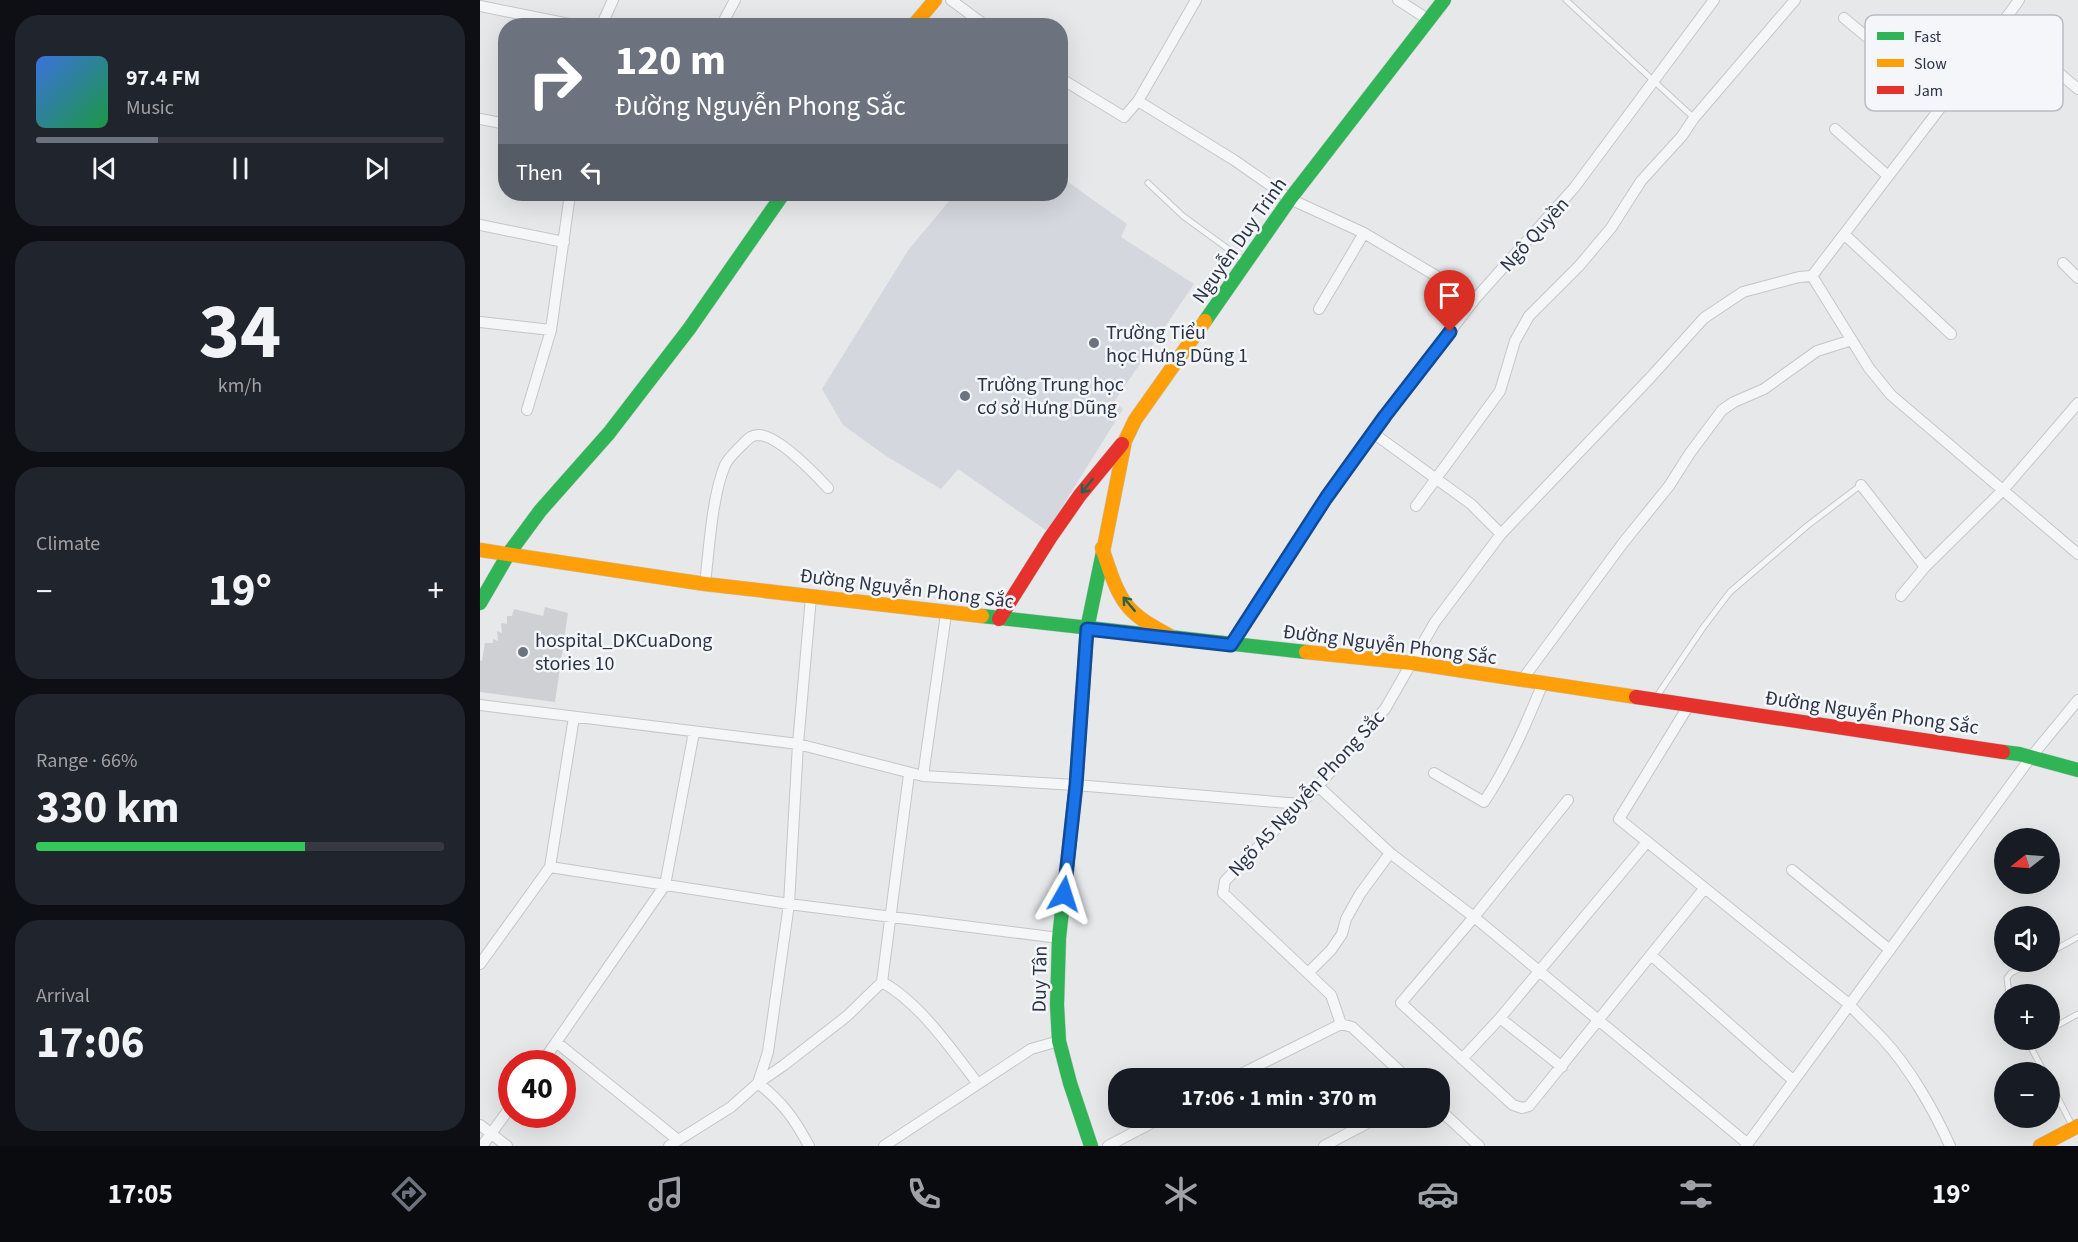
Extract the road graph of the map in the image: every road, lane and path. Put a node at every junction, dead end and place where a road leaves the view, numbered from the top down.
1 (613, 0) edge
2 (735, 0) edge
3 (935, 0) edge
4 (951, 0) edge
5 (1196, 0) edge
6 (1398, 0) edge
7 (1444, 0) edge
8 (1566, 0) edge
9 (1714, 0) edge
10 (1795, 0) edge
11 (2019, 0) edge
12 (480, 6) edge
13 (2008, 15) edge
14 (539, 18) edge
15 (605, 18) edge
16 (725, 18) edge
17 (920, 18) edge
18 (975, 18) edge
19 (1844, 18) dead end
20 (1429, 20) junction
21 (1865, 36) edge
22 (2063, 76) edge
23 (1654, 80) junction
24 (1068, 83) edge
25 (2078, 89) edge
26 (1138, 101) junction
27 (1938, 111) edge
28 (1695, 118) junction
29 (480, 119) edge
30 (498, 122) edge
31 (1835, 129) dead end
32 (1888, 176) junction
33 (1148, 183) dead end
34 (1290, 199) junction
35 (569, 201) edge
36 (778, 201) edge
37 (480, 225) edge
38 (1364, 233) junction
39 (1845, 234) junction
40 (564, 242) junction
41 (1247, 262) junction
42 (2063, 263) dead end
43 (1812, 276) junction
44 (2078, 278) edge
45 (1475, 299) junction
46 (1319, 309) dead end
47 (480, 321) edge
48 (551, 330) junction
49 (1952, 334) dead end
50 (1852, 340) junction
51 (2078, 403) edge
52 (527, 410) dead end
53 (1373, 433) junction
54 (1125, 441) junction
55 (1437, 479) junction
56 (1861, 484) joint
57 (828, 488) dead end
58 (2004, 489) junction
59 (1416, 506) dead end
60 (1501, 534) junction
61 (1102, 547) junction
62 (480, 549) edge
63 (509, 553) junction
64 (2078, 554) edge
65 (1925, 567) junction
66 (705, 584) junction
67 (1901, 596) dead end
68 (811, 597) junction
69 (480, 603) edge
70 (946, 614) junction
71 (999, 618) junction
72 (1087, 629) junction
73 (1175, 639) junction
74 (1231, 645) junction
75 (1412, 663) junction
76 (1522, 680) junction
77 (1543, 683) junction
78 (1655, 699) junction
79 (2078, 700) edge
80 (480, 705) edge
81 (1689, 705) junction
82 (574, 717) junction
83 (694, 732) junction
84 (798, 744) junction
85 (2031, 757) junction
86 (2078, 770) edge
87 (1434, 773) dead end
88 (909, 774) junction
89 (923, 776) junction
90 (1076, 785) junction
91 (1318, 786) junction
92 (1568, 800) dead end
93 (1300, 804) junction
94 (1647, 842) junction
95 (1390, 854) junction
96 (550, 867) junction
97 (1792, 870) dead end
98 (665, 885) junction
99 (1704, 889) junction
100 (789, 904) junction
101 (891, 916) junction
102 (1474, 917) junction
103 (2078, 937) edge
104 (1059, 938) junction
105 (2060, 946) edge
106 (1890, 950) junction
107 (1651, 956) junction
108 (480, 964) edge
109 (1539, 971) junction
110 (1308, 973) junction
111 (882, 982) junction
112 (1850, 1005) junction
113 (2078, 1014) edge
114 (1500, 1018) junction
115 (1599, 1020) junction
116 (1341, 1024) junction
117 (2060, 1024) edge
118 (1059, 1041) junction
119 (556, 1042) junction
120 (551, 1050) edge
121 (1462, 1059) junction
122 (1562, 1067) junction
123 (1253, 1068) edge
124 (1396, 1068) edge
125 (1794, 1081) junction
126 (758, 1083) junction
127 (978, 1084) junction
128 (2060, 1100) edge
129 (1450, 1119) edge
130 (498, 1124) edge
131 (480, 1125) edge
132 (2076, 1127) edge
133 (1142, 1128) edge
134 (1358, 1128) edge
135 (491, 1133) junction
136 (674, 1143) edge
137 (1747, 1145) edge
138 (482, 1146) edge
139 (507, 1146) edge
140 (809, 1146) edge
141 (884, 1146) edge
142 (1091, 1146) edge
143 (1108, 1146) edge
144 (1324, 1146) edge
145 (1479, 1146) edge
146 (1950, 1146) edge
147 (2040, 1146) edge

1 - 15 street
2 - 16 street
3 - 17 street
4 - 18 street
5 - 26 street
6 - 20 street
7 - 20 street, Nguyễn Duy Trinh
8 - 23 lane
9 - 23 street, Ngô Quyền
10 - 28 street
11 - 13 street
12 - 14 street
19 - 21 street
20 - 34 street, Nguyễn Duy Trinh
22 - 25 street
23 - 28 lane
23 - 45 street, Ngô Quyền
24 - 26 street
26 - 34 street
27 - 32 street
28 - 55 street
29 - 30 street
31 - 32 street
32 - 39 street
33 - 41 lane
34 - 38 street
34 - 41 street, Nguyễn Duy Trinh
35 - 40 street
36 - 63 street
37 - 40 street
38 - 45 street
38 - 46 street
39 - 43 street
39 - 49 street
40 - 48 street
41 - 54 street, Nguyễn Duy Trinh
42 - 44 street
43 - 50 street
43 - 60 street, Ngõ A5 Nguyễn Phong Sắc
45 - 53 street, Ngô Quyền
47 - 48 street
48 - 52 street
50 - 58 street
50 - 76 street
51 - 58 street
53 - 55 street
53 - 74 street, Ngô Quyền
54 - 61 street, Nguyễn Duy Trinh
54 -> 71 street
55 - 59 street
55 - 60 street
56 - 65 street
56 - 78 lane
57 - 66 street
58 - 64 street
58 - 65 street
60 - 75 street, Ngõ A5 Nguyễn Phong Sắc
61 - 72 street, Nguyễn Duy Trinh
73 -> 61 street
62 - 63 street, Đường Nguyễn Phong Sắc
63 - 66 street, Đường Nguyễn Phong Sắc
63 - 69 street
65 - 67 street
66 - 68 street, Đường Nguyễn Phong Sắc
68 - 70 street, Đường Nguyễn Phong Sắc
68 - 84 street
70 - 71 street, Đường Nguyễn Phong Sắc
70 - 89 street
71 - 72 street, Đường Nguyễn Phong Sắc
72 - 73 street, Đường Nguyễn Phong Sắc
72 - 90 street, Duy Tân
73 - 74 street, Đường Nguyễn Phong Sắc
74 - 75 street, Đường Nguyễn Phong Sắc
75 - 76 street, Đường Nguyễn Phong Sắc
75 - 91 street, Ngõ A5 Nguyễn Phong Sắc
76 - 77 street, Đường Nguyễn Phong Sắc
77 - 78 street, Đường Nguyễn Phong Sắc
77 - 87 street
78 - 81 street, Đường Nguyễn Phong Sắc
79 - 85 street
80 - 82 street
81 - 85 street, Đường Nguyễn Phong Sắc
81 - 94 street
82 - 83 street
82 - 96 street
83 - 84 street
83 - 98 street
84 - 88 street
84 - 100 street
85 - 86 street, Đường Nguyễn Phong Sắc
85 - 106 street
88 - 89 street
88 - 101 street
89 - 90 street
90 - 93 street
90 - 104 street, Duy Tân
91 - 93 street, Ngõ A5 Nguyễn Phong Sắc
91 - 95 street
92 - 102 street
93 - 110 street, Ngõ A5 Nguyễn Phong Sắc
94 - 99 street
94 - 109 street
95 - 102 street
95 - 110 street
96 - 98 street
96 - 108 street
97 - 106 street
98 - 100 street
98 - 119 street
99 - 107 street
99 - 112 street
100 - 101 street
100 - 126 street
101 - 104 street
101 - 111 street
102 - 109 street
102 - 121 street
103 - 105 lane
104 - 118 street, Duy Tân
106 - 112 street
107 - 115 street
107 - 125 street
109 - 114 street
109 - 115 street
110 - 116 street, Ngõ A5 Nguyễn Phong Sắc
111 - 126 street
111 - 127 street
112 - 125 street
112 - 146 street
113 - 117 lane
114 - 121 street
114 - 122 street
115 - 122 street
115 - 137 street
116 - 123 street
116 - 124 street
118 - 127 street
118 - 142 street, Duy Tân
119 - 120 street
119 - 136 street
121 - 122 street
125 - 137 street
126 - 136 street
126 - 140 street
127 - 141 street
128 - 132 lane
129 - 145 street
130 - 135 street
131 - 135 street
132 - 147 street
133 - 143 street
134 - 144 street
135 - 138 street
135 - 139 street

